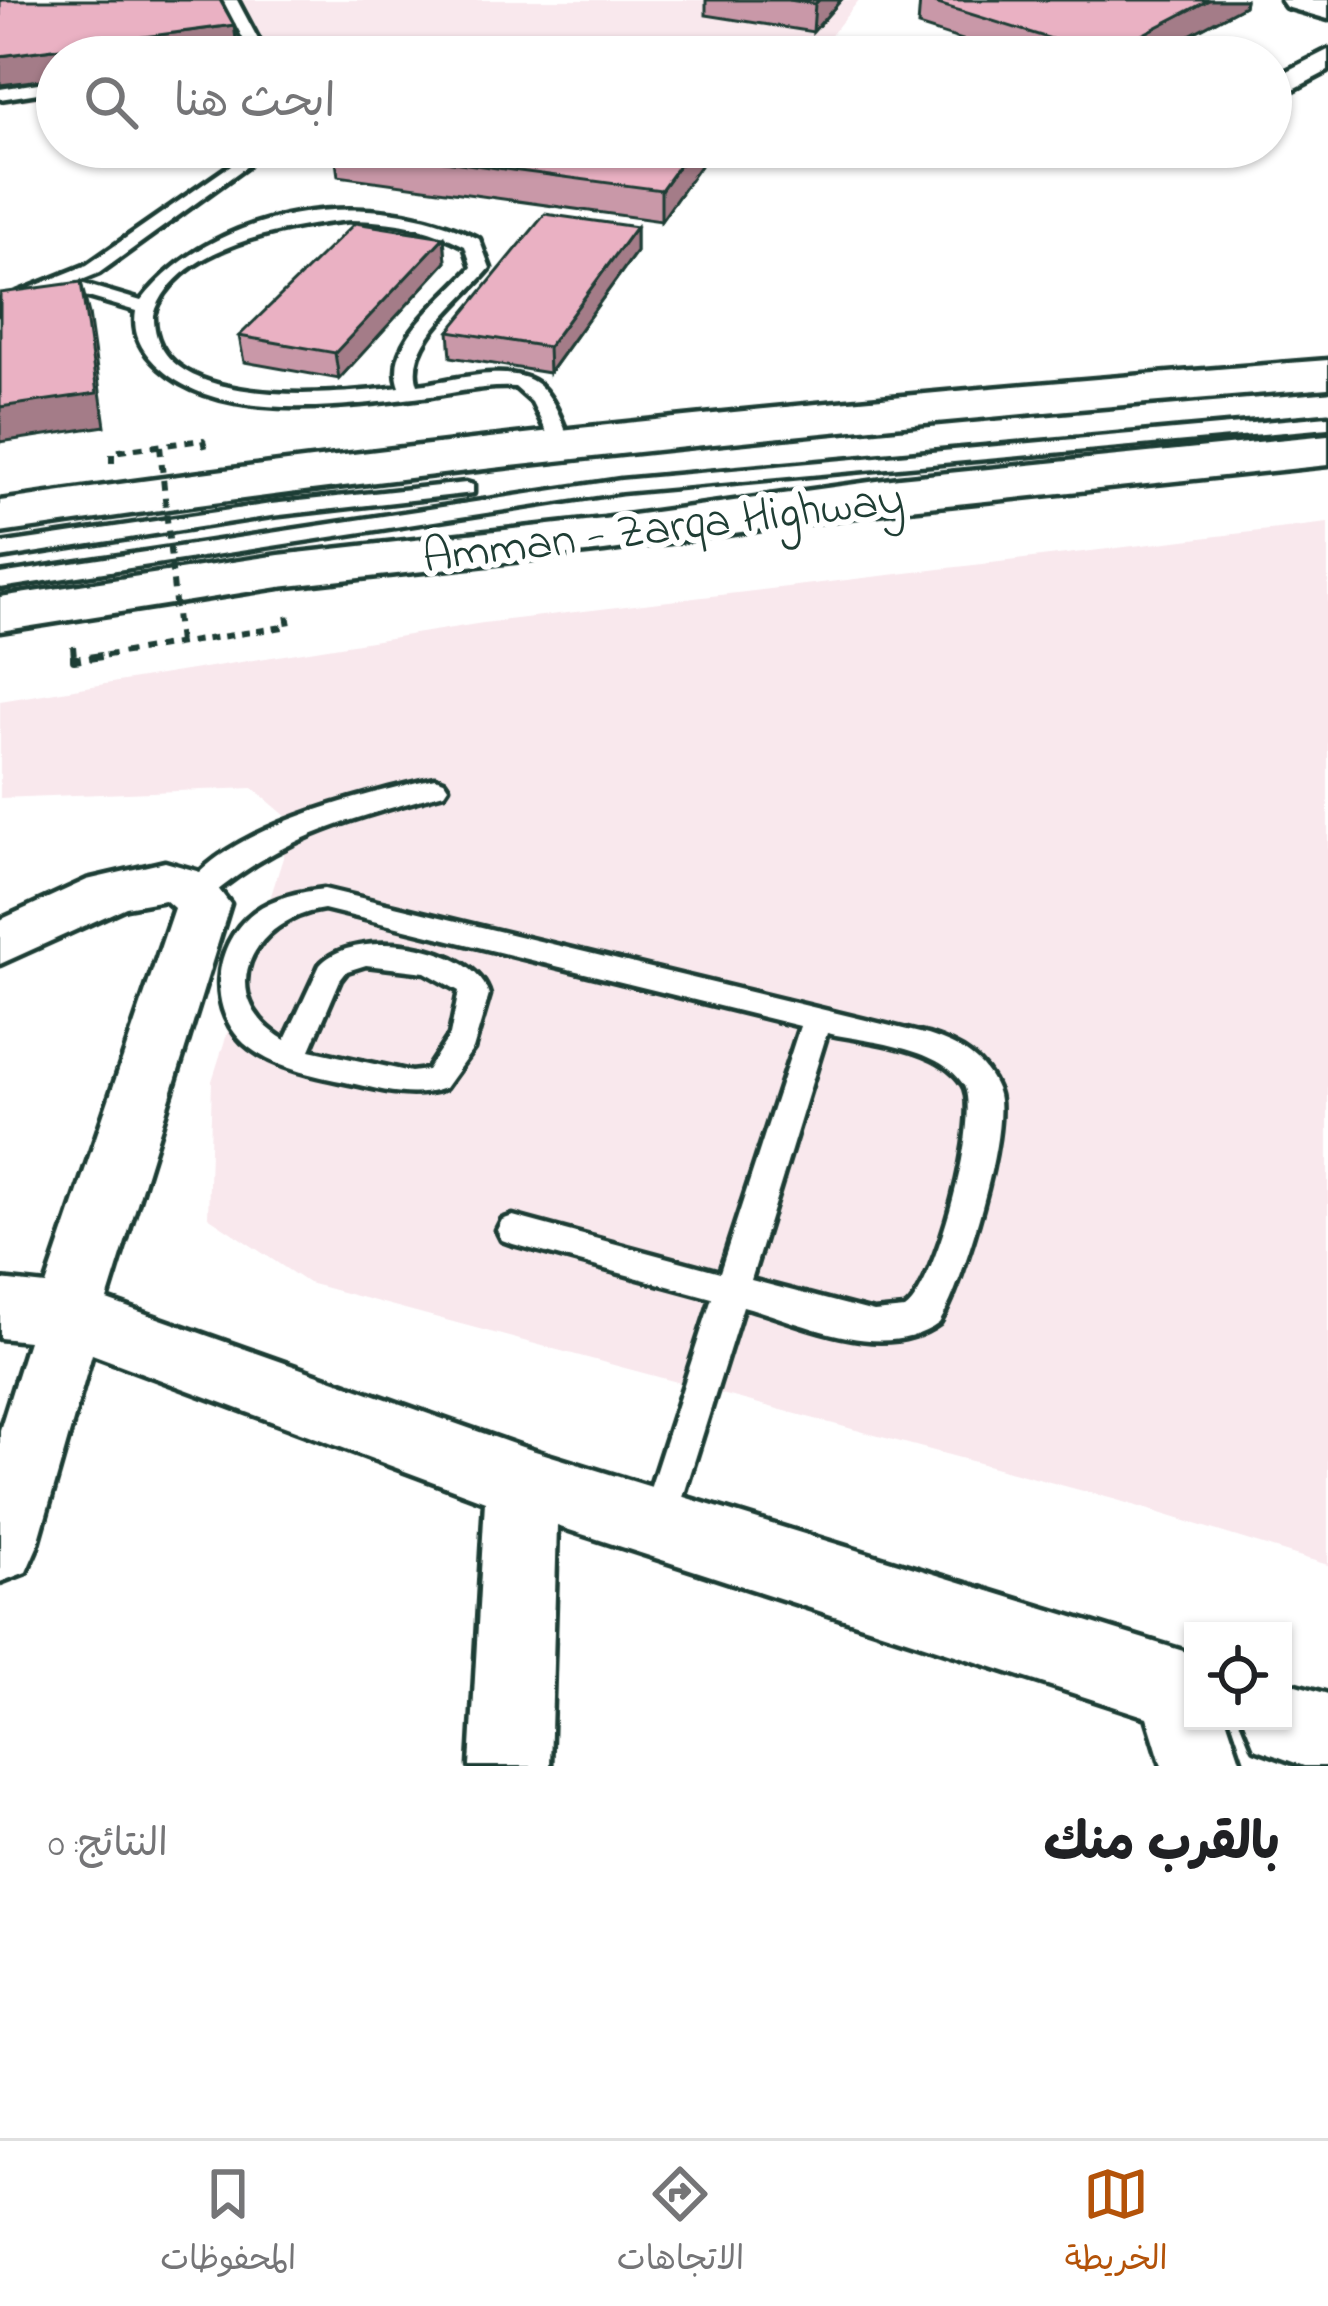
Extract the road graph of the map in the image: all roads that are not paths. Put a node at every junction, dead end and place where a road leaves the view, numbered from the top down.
1 (230, 0) edge
2 (1298, 0) edge
3 (1328, 9) edge
4 (249, 36) edge
5 (1328, 59) edge
6 (1292, 80) edge
7 (36, 89) edge
8 (0, 94) edge
9 (235, 168) edge
10 (64, 284) junction
11 (0, 308) edge
12 (146, 308) junction
13 (1328, 374) edge
14 (411, 392) junction
15 (1328, 410) edge
16 (1328, 422) edge
17 (562, 445) junction
18 (1328, 450) edge
19 (0, 517) edge
20 (0, 551) edge
21 (0, 581) edge
22 (0, 614) edge
23 (435, 788) dead end
24 (197, 892) junction
25 (0, 944) edge
26 (817, 1019) junction
27 (293, 1055) junction
28 (513, 1230) dead end
29 (731, 1288) junction
30 (34, 1312) edge
31 (521, 1481) junction
32 (657, 1523) junction
33 (0, 1546) edge
34 (1184, 1690) edge
35 (1292, 1723) edge
36 (1194, 1730) edge
37 (1328, 1734) edge
38 (510, 1766) edge
39 (1202, 1766) edge

1 - 4 lane
2 - 3 main road
5 - 6 street
7 - 8 lane
9 - 10 lane
10 - 11 lane
10 - 12 lane
12 - 14 lane
12 - 14 lane
13 - 17 main road, Amman - Zarqa Highway
14 - 17 lane
15 - 20 lane
16 - 21 lane
17 - 19 main road, Amman - Zarqa Highway
18 - 22 main road, Amman - Zarqa Highway
23 - 24 lane
24 - 25 street
24 - 30 street
26 - 27 lane
26 - 29 lane
26 - 29 lane
27 - 27 lane
28 - 29 lane
29 - 32 lane
30 - 31 street
30 - 33 street
31 - 32 street
31 - 38 street
32 - 34 street
35 - 37 street
36 - 39 street

